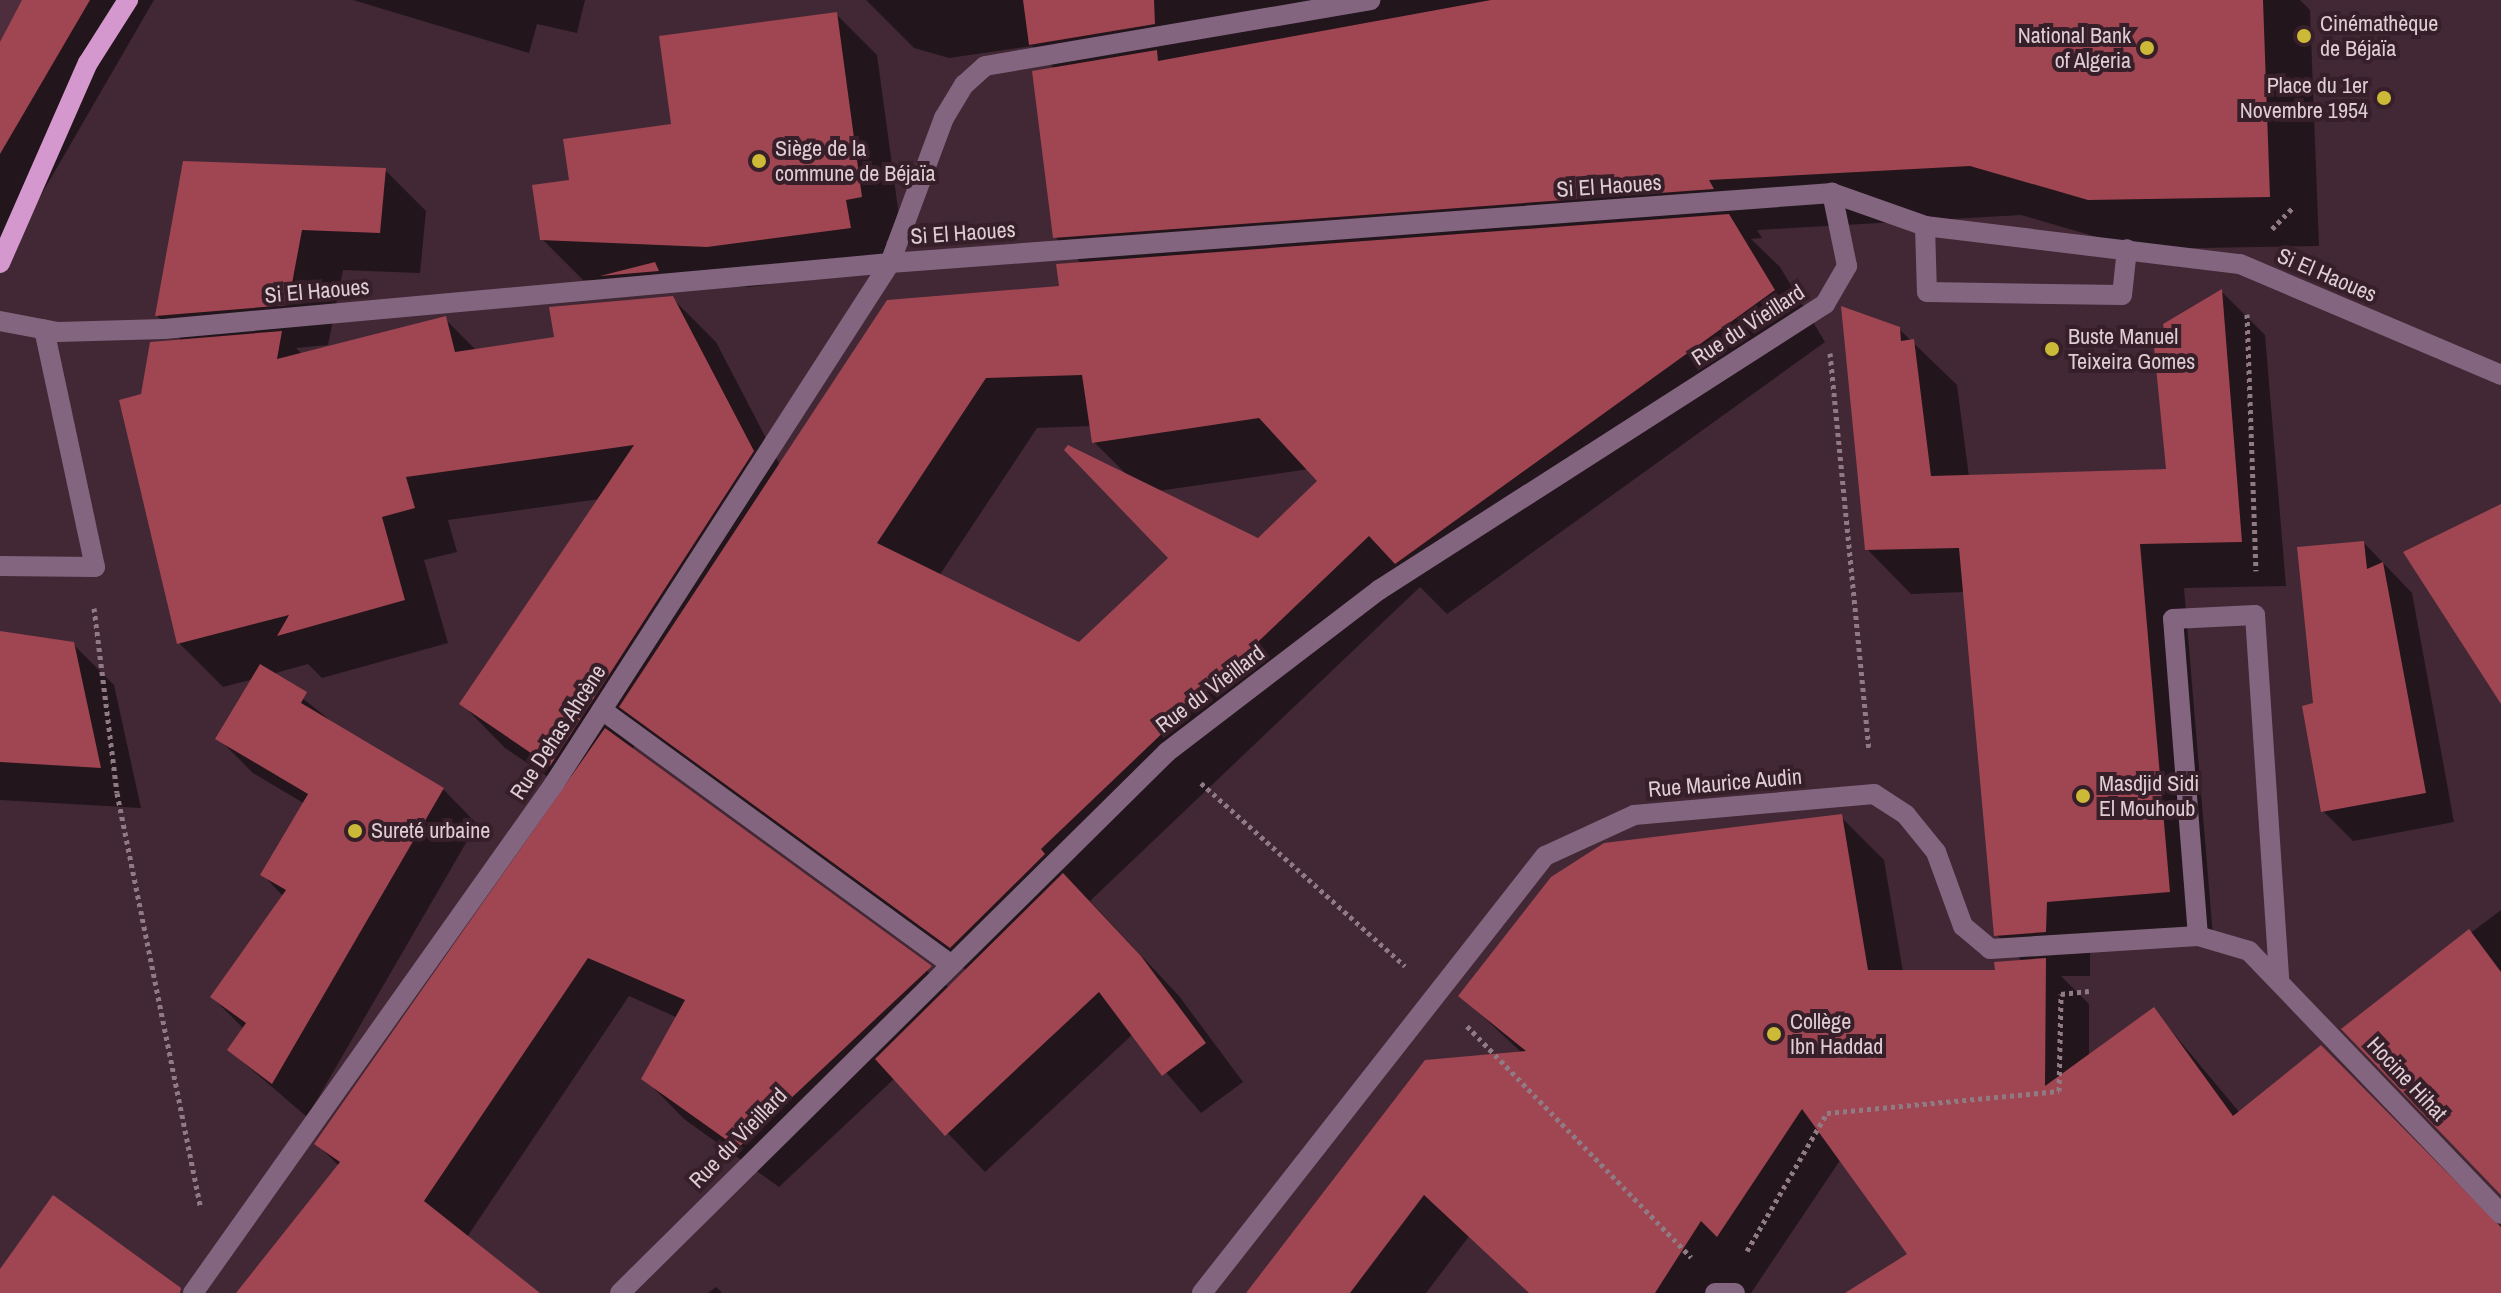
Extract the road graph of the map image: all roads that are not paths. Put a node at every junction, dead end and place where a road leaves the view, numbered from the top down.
1 (128, 0) edge
2 (1370, 0) edge
3 (1832, 193) junction
4 (1925, 226) junction
5 (2127, 249) junction
6 (0, 263) edge
7 (890, 263) junction
8 (0, 321) edge
9 (44, 329) junction
10 (2501, 375) edge
11 (0, 566) edge
12 (602, 710) junction
13 (2198, 936) junction
14 (949, 963) junction
15 (2279, 978) junction
16 (2501, 1214) edge
17 (193, 1293) edge
18 (620, 1293) edge
19 (1202, 1293) edge

1 - 6 main road
2 - 7 street, Rue Dehas Ahcène
3 - 4 street, Si El Haoues
3 - 7 street, Si El Haoues
3 - 14 street, Rue du Vieillard
4 - 5 street, Si El Haoues
4 - 5 street
5 - 10 street, Si El Haoues
7 - 9 street, Si El Haoues
7 - 12 street, Rue Dehas Ahcène
8 - 9 street, Si El Haoues
9 - 11 street
12 - 14 street
12 - 17 street, Rue Dehas Ahcène
13 - 15 street
13 - 15 street
13 - 19 street, Rue Maurice Audin
14 - 18 street, Rue du Vieillard
15 - 16 street, Hocine Hihat

